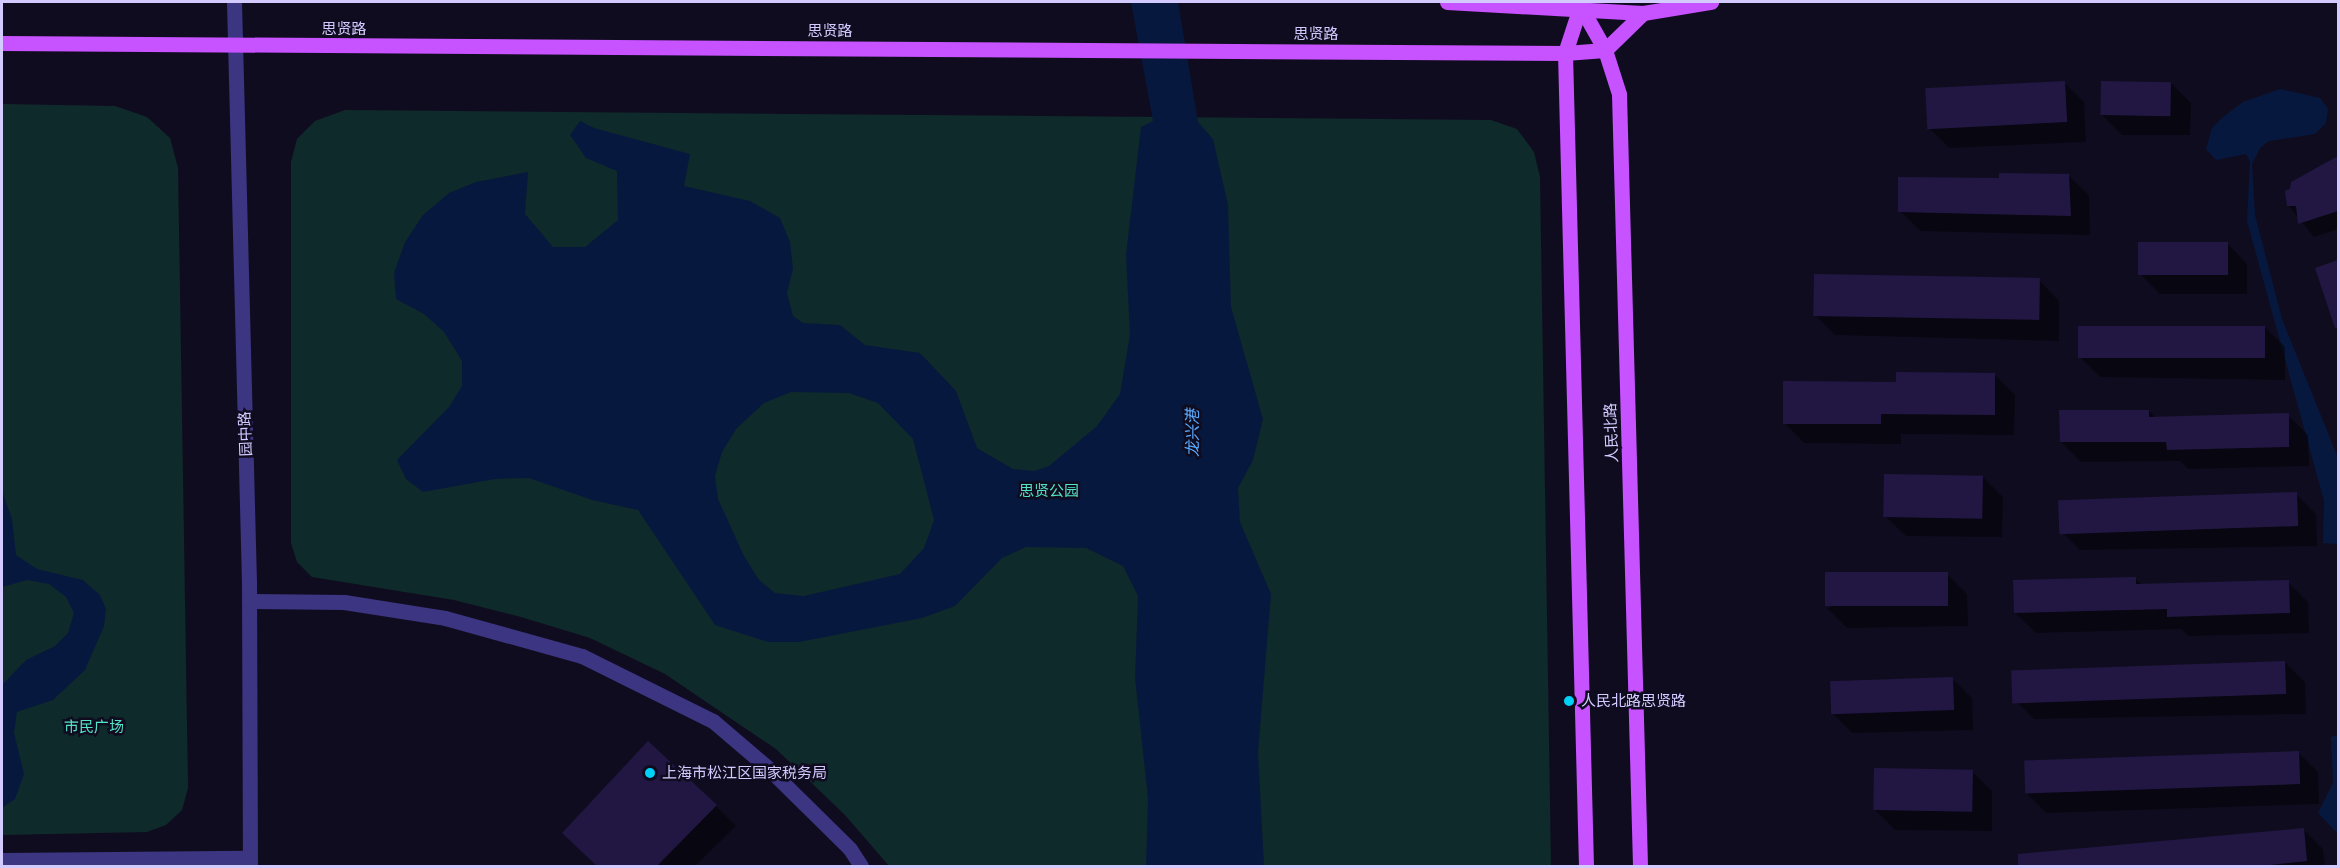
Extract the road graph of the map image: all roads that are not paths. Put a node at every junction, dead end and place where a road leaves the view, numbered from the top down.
1 (234, 2) edge
2 (1447, 2) edge
3 (1711, 2) edge
4 (1579, 4) edge
5 (1643, 13) junction
6 (2, 44) edge
7 (235, 46) junction
8 (1605, 51) junction
9 (1565, 53) junction
10 (249, 601) junction
11 (2, 860) edge
12 (250, 862) edge
13 (861, 867) edge
14 (1586, 867) edge
15 (1640, 867) edge

1 - 7 street, 园中路
2 - 4 main road
3 - 5 main road
4 - 5 main road
4 - 8 main road, 人民北路
4 - 9 main road
5 - 8 main road
6 - 7 main road, 思贤路
7 - 9 main road, 思贤路
7 - 10 street, 园中路
8 - 9 main road, 思贤路
8 - 15 main road, 人民北路
9 - 14 main road
10 - 12 street, 园中路
10 - 13 street
11 - 12 street

